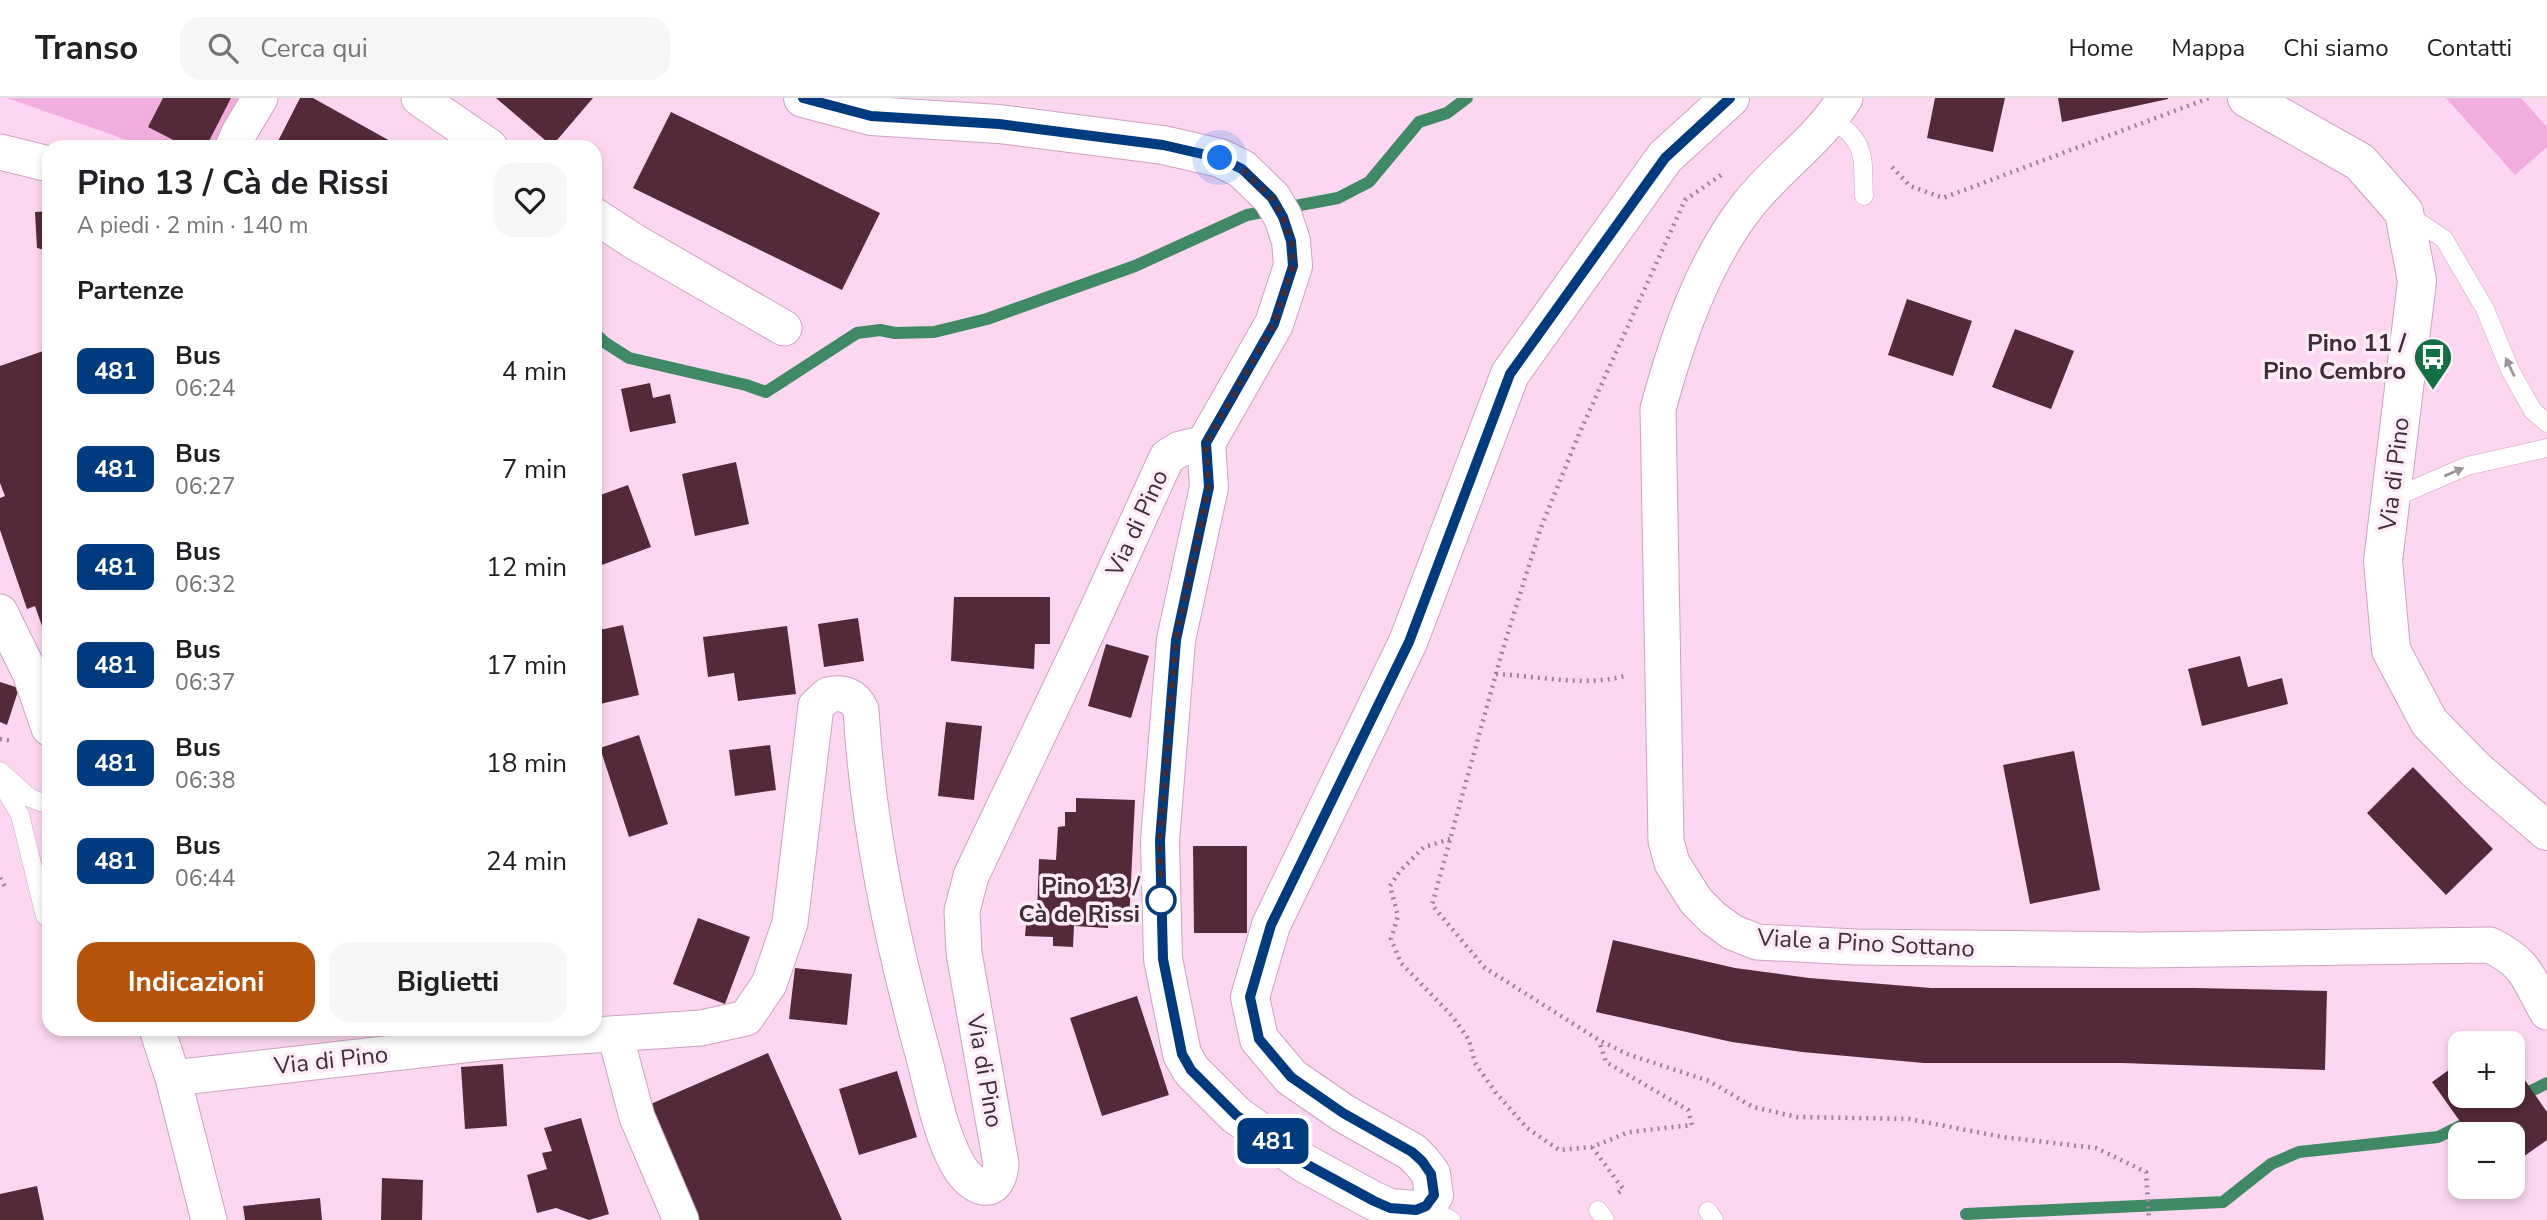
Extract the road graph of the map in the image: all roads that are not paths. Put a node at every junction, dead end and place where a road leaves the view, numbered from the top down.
1 (260, 98) edge
2 (419, 98) edge
3 (803, 98) edge
4 (1730, 98) edge
5 (2248, 98) edge
6 (1838, 108) edge
7 (236, 140) edge
8 (480, 140) edge
9 (0, 152) edge
10 (42, 162) edge
11 (1864, 196) dead end
12 (2404, 212) junction
13 (602, 221) edge
14 (785, 328) dead end
15 (2547, 423) edge
16 (1206, 443) junction
17 (2547, 448) edge
18 (2391, 499) junction
19 (0, 612) edge
20 (40, 671) edge
21 (0, 771) edge
22 (0, 781) edge
23 (42, 802) edge
24 (2547, 831) edge
25 (42, 904) edge
26 (2547, 1012) edge
27 (615, 1034) junction
28 (602, 1035) edge
29 (159, 1036) edge
30 (584, 1036) edge
31 (173, 1078) junction
32 (1439, 1213) edge
33 (209, 1220) edge
34 (681, 1220) edge

1 - 7 street
2 - 8 street
3 - 16 street
4 - 32 street, Via di Pino
5 - 12 street
6 - 11 lane
6 - 26 street, Viale a Pino Sottano
9 - 10 street
15 -> 12 lane
12 - 18 street, Via di Pino
13 - 14 street
16 - 27 street, Via di Pino
16 - 32 street, Via di Pino
18 -> 17 lane
18 - 24 street, Via di Pino
19 - 20 street
21 - 23 lane
22 - 25 lane
27 - 28 street, Via di Pino
27 - 34 street
29 - 31 street
30 - 31 street, Via di Pino
31 - 33 street

